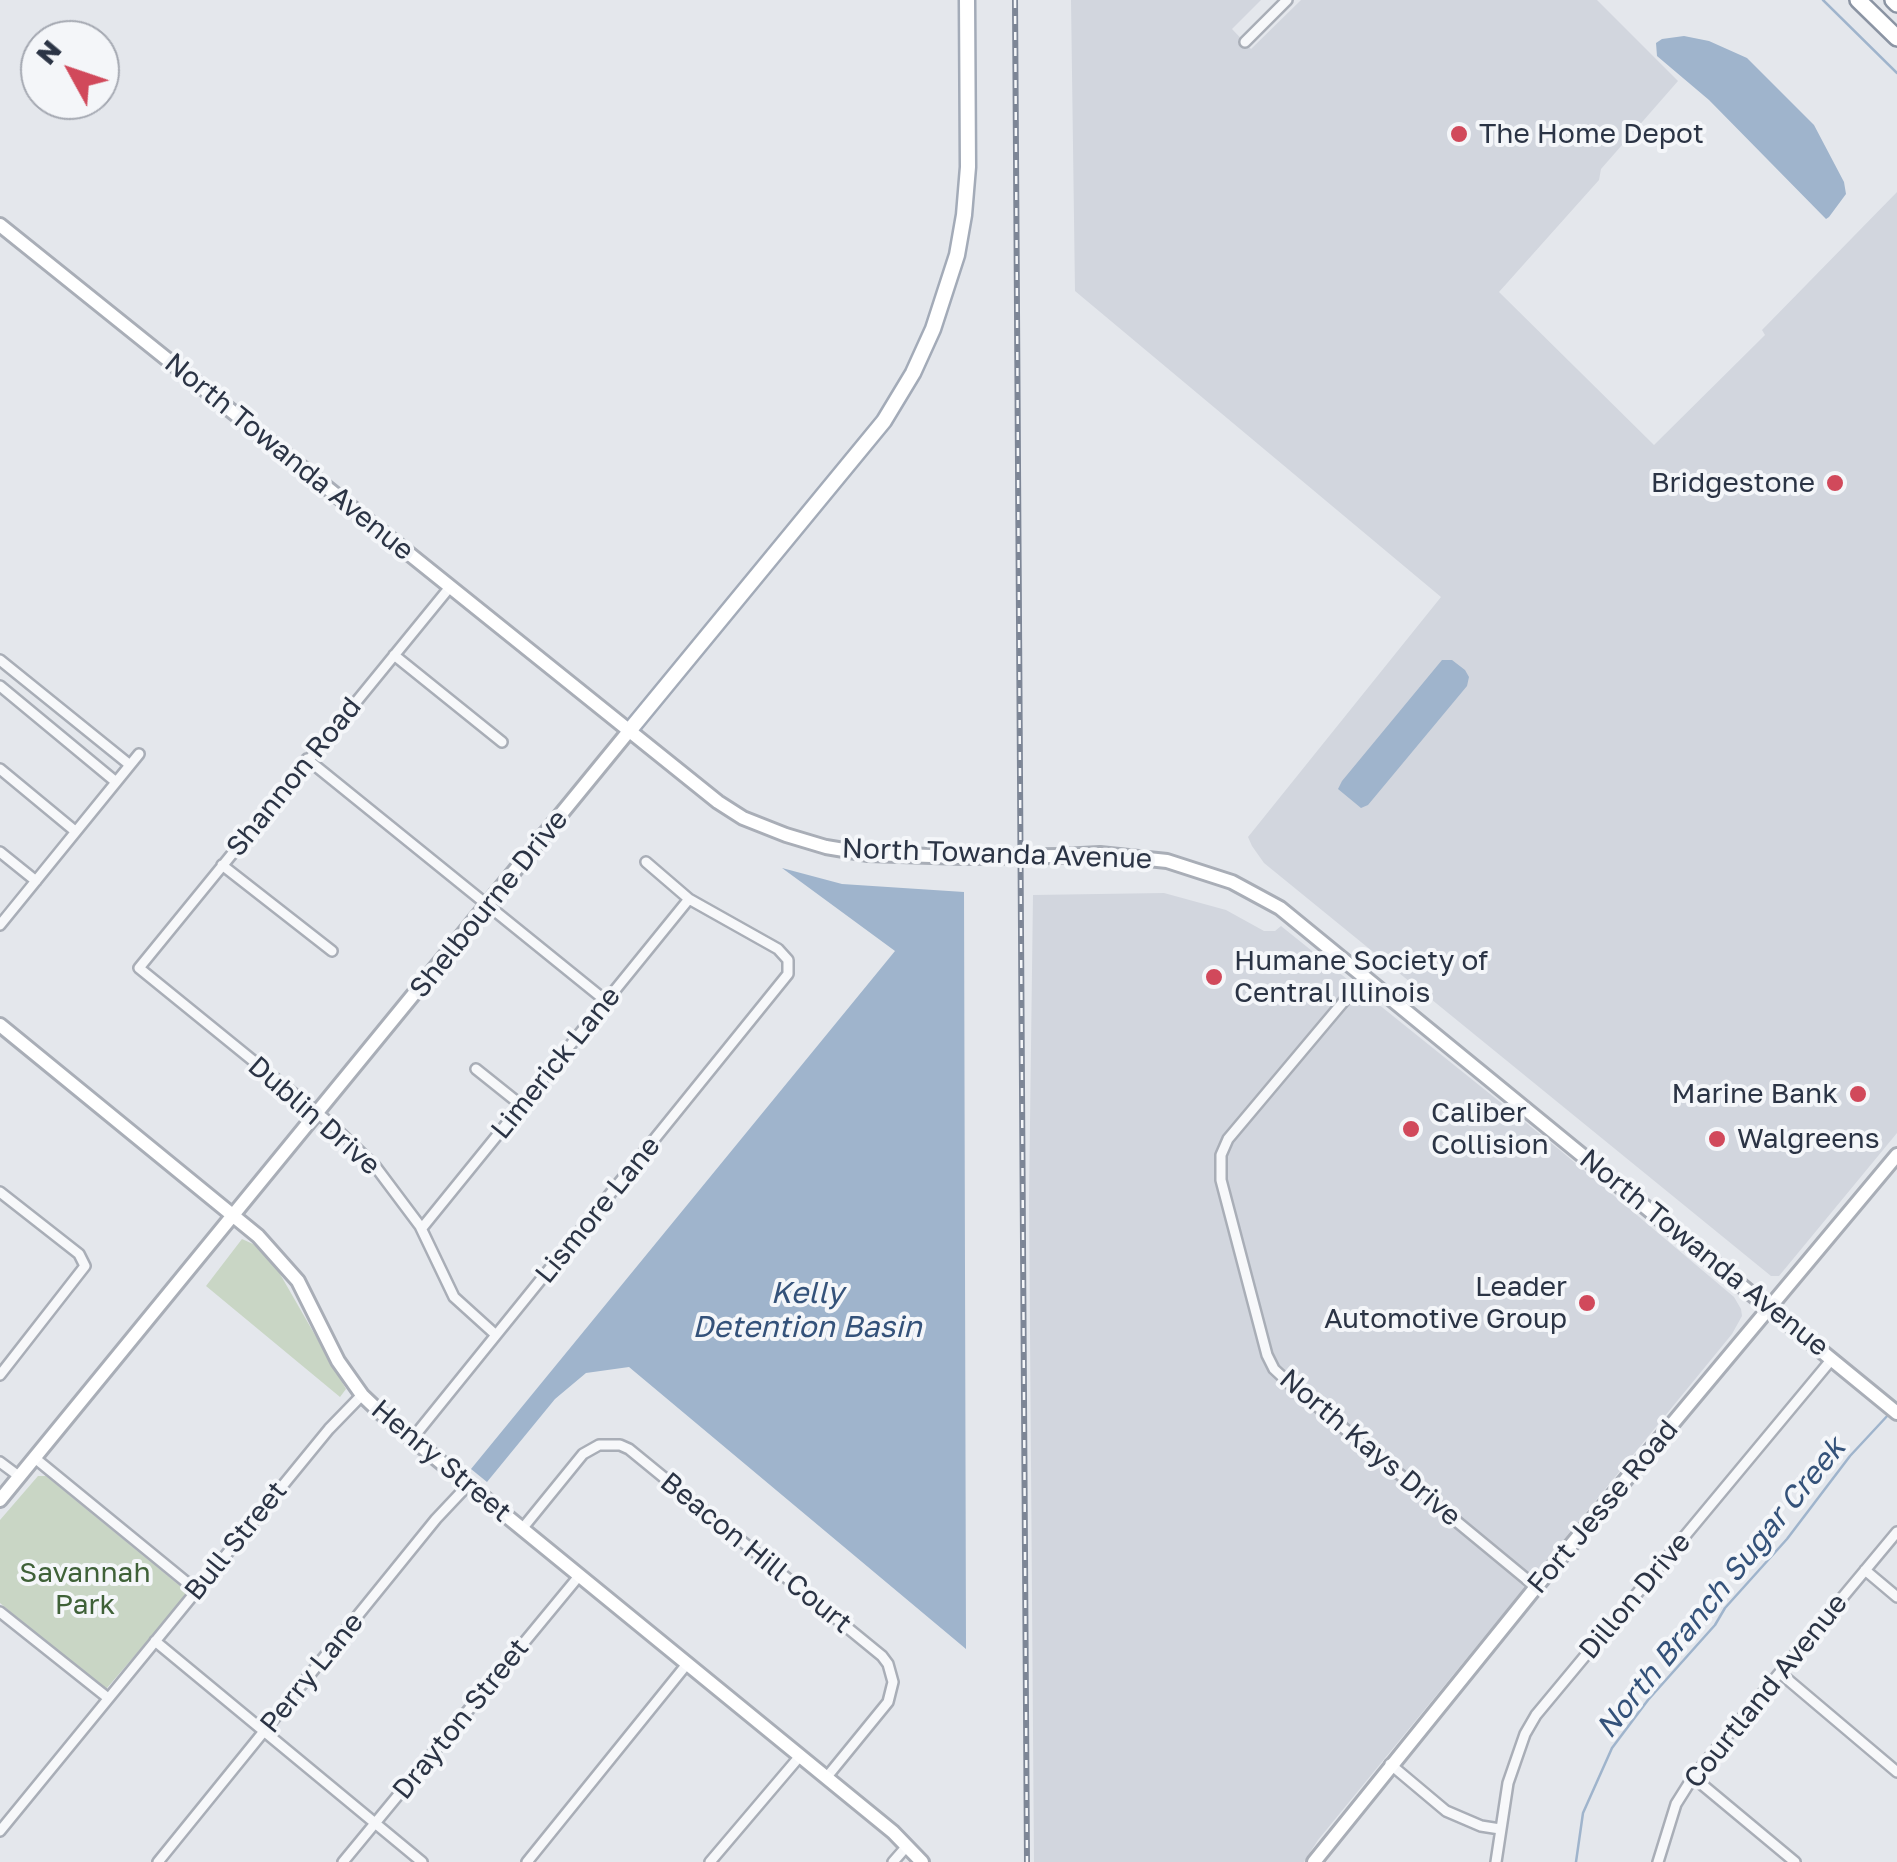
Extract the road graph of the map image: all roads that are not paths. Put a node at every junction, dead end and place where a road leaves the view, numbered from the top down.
1 (967, 0) edge
2 (1287, 0) edge
3 (1858, 0) edge
4 (1897, 38) edge
5 (1245, 42) dead end
6 (0, 224) edge
7 (450, 587) junction
8 (394, 655) junction
9 (0, 660) edge
10 (0, 686) edge
11 (630, 732) junction
12 (502, 742) dead end
13 (138, 754) dead end
14 (307, 760) junction
15 (130, 765) junction
16 (0, 769) edge
17 (116, 782) junction
18 (76, 830) junction
19 (0, 852) edge
20 (646, 862) dead end
21 (222, 864) junction
22 (36, 881) junction
23 (690, 899) junction
24 (488, 906) junction
25 (0, 925) edge
26 (332, 950) dead end
27 (139, 968) joint
28 (1365, 976) junction
29 (606, 1002) junction
30 (0, 1026) edge
31 (476, 1069) dead end
32 (521, 1106) junction
33 (318, 1114) junction
34 (1897, 1155) edge
35 (0, 1192) edge
36 (234, 1215) junction
37 (422, 1228) junction
38 (1770, 1307) junction
39 (496, 1335) junction
40 (1832, 1358) junction
41 (0, 1375) edge
42 (362, 1394) junction
43 (1897, 1413) edge
44 (412, 1439) junction
45 (36, 1459) junction
46 (0, 1462) edge
47 (0, 1476) edge
48 (16, 1481) junction
49 (468, 1485) junction
50 (0, 1500) edge
51 (522, 1529) junction
52 (1897, 1532) edge
53 (1865, 1570) junction
54 (580, 1576) junction
55 (1536, 1587) junction
56 (196, 1590) junction
57 (1897, 1597) edge
58 (0, 1612) edge
59 (155, 1641) junction
60 (686, 1664) junction
61 (1780, 1673) junction
62 (108, 1698) junction
63 (265, 1732) junction
64 (800, 1756) junction
65 (1390, 1764) junction
66 (1897, 1772) edge
67 (1693, 1777) junction
68 (826, 1778) junction
69 (375, 1824) junction
70 (1500, 1830) junction
71 (0, 1831) edge
72 (907, 1846) junction
73 (158, 1862) edge
74 (343, 1862) edge
75 (422, 1862) edge
76 (527, 1862) edge
77 (710, 1862) edge
78 (893, 1862) edge
79 (922, 1862) edge
80 (1314, 1862) edge
81 (1496, 1862) edge
82 (1658, 1862) edge
83 (1795, 1862) edge

1 - 11 main road, Shelbourne Drive
2 - 5 street
3 - 4 highway
6 - 7 main road, North Towanda Avenue
7 - 8 street, Shannon Road
7 - 11 main road, North Towanda Avenue
8 - 12 street
8 - 14 street, Shannon Road
9 - 15 street
10 - 17 street
11 - 24 main road, Shelbourne Drive
11 - 28 main road, North Towanda Avenue, bridge
13 - 15 street
14 - 21 street, Shannon Road
14 - 24 street
15 - 17 street
16 - 18 street
17 - 18 street
18 - 22 street
19 - 22 street
20 - 23 street
21 - 26 street
21 - 27 street, Shannon Road
22 - 25 street
23 - 29 street, Limerick Lane
23 - 39 street, Lismore Lane
24 - 29 street
24 - 33 main road, Shelbourne Drive
27 - 33 street, Dublin Drive
28 - 38 main road, North Towanda Avenue
28 - 55 street, North Kays Drive
29 - 32 street, Limerick Lane
30 - 36 main road, Henry Street
31 - 32 street
32 - 37 street, Limerick Lane
33 - 36 main road, Shelbourne Drive
33 - 37 street, Dublin Drive
34 - 38 main road, Fort Jesse Road
35 - 41 street
36 - 42 main road, Henry Street
36 - 45 main road, Shelbourne Drive
37 - 39 street, Dublin Drive
38 - 40 main road, North Towanda Avenue
38 - 55 main road, Fort Jesse Road
39 - 44 street, Lismore Lane
40 - 43 main road, North Towanda Avenue
40 - 70 street, Dillon Drive
42 - 44 main road, Henry Street
42 - 56 street, Bull Street
44 - 49 main road, Henry Street
45 - 48 main road, Shelbourne Drive
45 - 56 street
46 - 48 street
47 - 48 street
48 - 50 main road, Shelbourne Drive
49 - 51 main road, Henry Street
49 - 63 street, Perry Lane
51 - 54 main road, Henry Street
51 - 68 street, Beacon Hill Court
52 - 53 street, Courtland Avenue
53 - 57 street
53 - 61 street, Courtland Avenue
54 - 60 main road, Henry Street
54 - 69 street, Drayton Street
55 - 65 main road, Fort Jesse Road
56 - 59 street, Bull Street
58 - 62 street
59 - 62 street, Bull Street
59 - 63 street
60 - 64 main road, Henry Street
60 - 76 street
61 - 66 street
61 - 67 street, Courtland Avenue
62 - 71 street, Bull Street
63 - 69 street
63 - 73 street, Perry Lane
64 - 68 main road, Henry Street
64 - 77 street
65 - 70 street
65 - 80 main road, Fort Jesse Road
67 - 82 street, Courtland Avenue
67 - 83 street
68 - 72 main road, Henry Street
69 - 74 street, Drayton Street
69 - 75 street
70 - 81 street, Dillon Drive
72 - 78 street
72 - 79 main road, Henry Street

